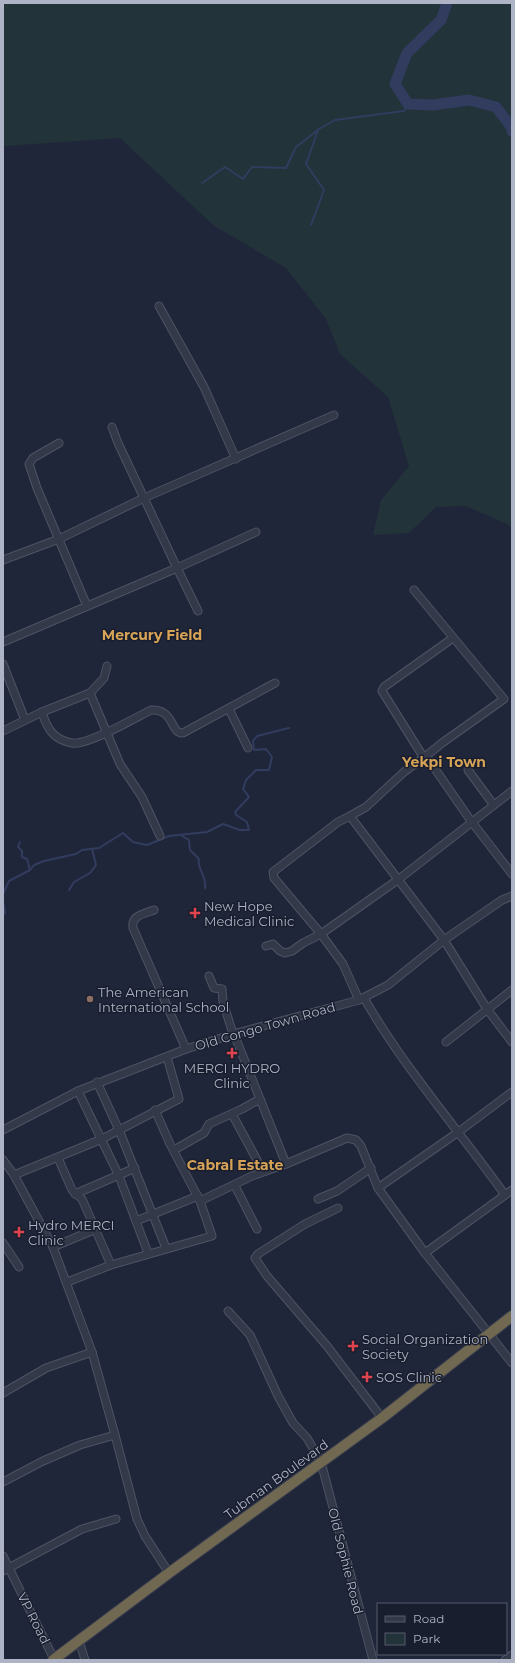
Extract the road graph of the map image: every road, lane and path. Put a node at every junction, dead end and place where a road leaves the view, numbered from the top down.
1 (159, 306) dead end
2 (334, 415) dead end
3 (112, 428) dead end
4 (59, 443) dead end
5 (236, 459) junction
6 (144, 498) junction
7 (256, 532) dead end
8 (59, 539) junction
9 (3, 560) edge
10 (177, 568) junction
11 (414, 590) dead end
12 (87, 606) junction
13 (198, 611) dead end
14 (453, 638) junction
15 (3, 642) edge
16 (3, 664) edge
17 (107, 666) dead end
18 (275, 683) dead end
19 (90, 693) junction
20 (229, 709) junction
21 (42, 712) junction
22 (25, 720) junction
23 (3, 731) edge
24 (107, 732) junction
25 (248, 748) dead end
26 (425, 757) junction
27 (468, 770) dead end
28 (512, 791) edge
29 (494, 804) junction
30 (350, 816) junction
31 (471, 821) junction
32 (160, 836) dead end
33 (512, 874) edge
34 (399, 879) junction
35 (512, 896) edge
36 (154, 910) dead end
37 (321, 934) junction
38 (444, 940) junction
39 (266, 946) dead end
40 (209, 976) dead end
41 (512, 990) edge
42 (362, 999) junction
43 (487, 1009) junction
44 (235, 1033) junction
45 (446, 1042) dead end
46 (512, 1042) edge
47 (186, 1049) junction
48 (167, 1057) junction
49 (97, 1082) junction
50 (78, 1091) junction
51 (512, 1092) edge
52 (260, 1099) junction
53 (155, 1110) junction
54 (232, 1114) junction
55 (3, 1130) edge
56 (119, 1130) junction
57 (457, 1133) junction
58 (102, 1139) junction
59 (174, 1150) junction
60 (58, 1158) junction
61 (3, 1160) edge
62 (286, 1164) junction
63 (135, 1168) junction
64 (371, 1168) junction
65 (260, 1173) junction
66 (14, 1175) junction
67 (119, 1176) junction
68 (235, 1186) junction
69 (378, 1188) junction
70 (512, 1190) edge
71 (75, 1194) junction
72 (505, 1195) junction
73 (199, 1199) junction
74 (318, 1199) dead end
75 (338, 1208) dead end
76 (153, 1215) junction
77 (136, 1221) junction
78 (96, 1229) junction
79 (257, 1229) dead end
80 (3, 1243) edge
81 (53, 1247) junction
82 (166, 1248) junction
83 (148, 1253) junction
84 (425, 1253) junction
85 (111, 1265) junction
86 (19, 1267) dead end
87 (67, 1282) junction
88 (228, 1311) dead end
89 (512, 1316) edge
90 (489, 1334) junction
91 (92, 1352) junction
92 (512, 1362) edge
93 (3, 1393) edge
94 (382, 1418) junction
95 (116, 1434) junction
96 (321, 1462) junction
97 (3, 1482) edge
98 (116, 1519) dead end
99 (3, 1556) edge
100 (6, 1569) edge
101 (169, 1573) junction
102 (79, 1641) junction
103 (512, 1655) edge
104 (54, 1660) edge
105 (85, 1660) edge
106 (373, 1660) edge
107 (505, 1660) edge

1 - 5 street
2 - 5 street
3 - 6 street
4 - 8 street
5 - 6 street
6 - 8 street
6 - 10 street
7 - 10 street
8 - 9 street
8 - 12 street
10 - 12 street
10 - 13 street
11 - 14 street
12 - 15 street
14 - 26 street
14 - 26 street
16 - 22 street
17 - 19 street
18 - 20 street
19 - 21 street
19 - 24 street
20 - 24 street
20 - 25 street
21 - 22 street
21 - 24 street
22 - 23 street
24 - 32 street
26 - 30 street
26 - 31 street
27 - 29 street
28 - 29 street
29 - 31 street
30 - 34 street
30 - 37 street
31 - 33 street
31 - 34 street
34 - 37 street
34 - 38 street
35 - 38 street, Old Congo Town Road
36 - 47 street
37 - 39 street
37 - 42 street
38 - 42 street, Old Congo Town Road
38 - 43 street
40 - 44 street
41 - 43 street
42 - 44 street, Old Congo Town Road
42 - 57 street
43 - 45 street
43 - 46 street
44 - 47 street, Old Congo Town Road
44 - 52 street
47 - 48 street, Old Congo Town Road
48 - 49 street, Old Congo Town Road
48 - 53 street
49 - 50 street, Old Congo Town Road
49 - 56 street
50 - 55 street, Old Congo Town Road
50 - 58 street
51 - 57 street
52 - 54 street
52 - 62 street
53 - 56 street
53 - 59 street
54 - 59 street
54 - 65 street
56 - 58 street
56 - 63 street
57 - 69 street
57 - 72 street
58 - 60 street
58 - 67 street
59 - 73 street
60 - 66 street
60 - 71 street
61 - 66 street
62 - 64 street
62 - 65 street
63 - 67 street
63 - 76 street
64 - 69 street
64 - 74 street
65 - 68 street
66 - 81 street
67 - 71 street
67 - 77 street
68 - 73 street
68 - 79 street
69 - 84 street
70 - 72 street
71 - 78 street
72 - 84 street
73 - 76 street
73 - 82 street
75 - 94 street
76 - 77 street
76 - 82 street
77 - 83 street
78 - 81 street
78 - 85 street
80 - 86 street
81 - 87 street
82 - 83 street
83 - 85 street
84 - 90 street
85 - 87 street
87 - 91 street
88 - 96 street, Old Sophie Road
89 - 90 highway, Tubman Boulevard
90 - 92 street
90 - 94 highway, Tubman Boulevard
91 - 93 street
91 - 95 street
94 - 96 highway, Tubman Boulevard
95 - 97 street
95 - 101 street
96 - 101 highway, Tubman Boulevard
96 - 106 street, Old Sophie Road
98 - 100 street
99 - 100 street, VP Road
100 - 104 street, VP Road
101 - 102 highway, Tubman Boulevard
102 - 104 highway, Tubman Boulevard
102 - 105 street
103 - 107 street

